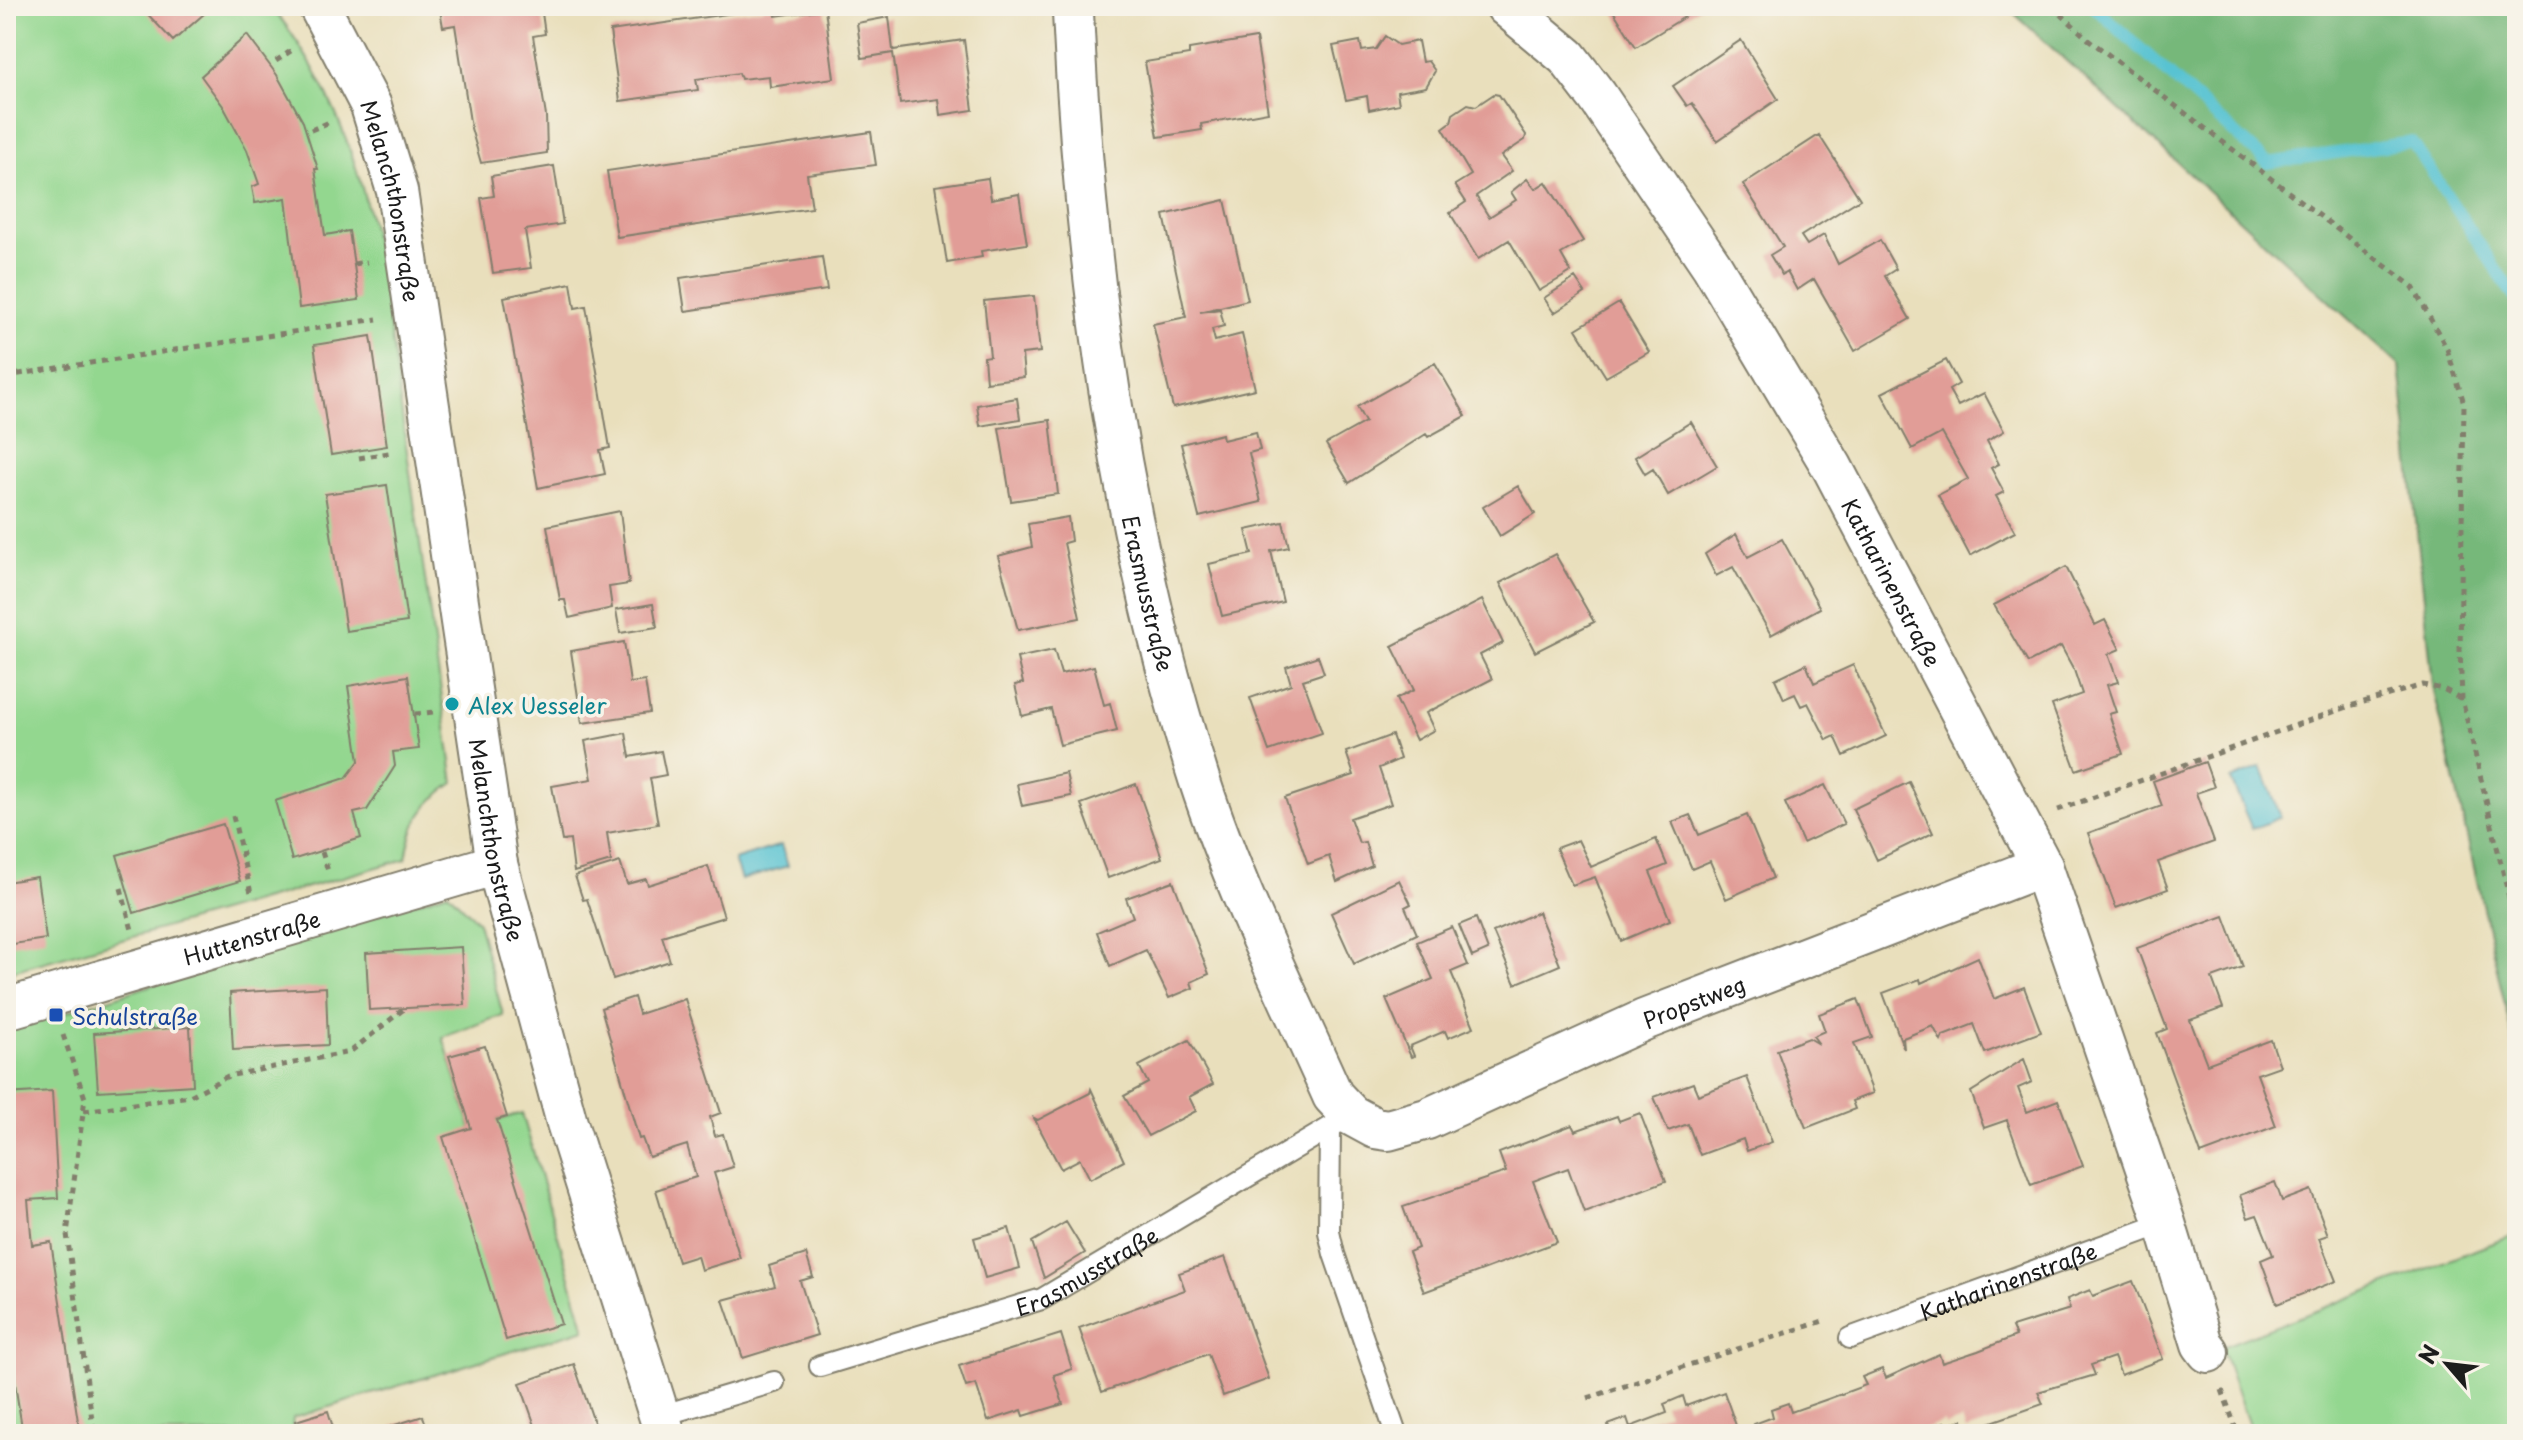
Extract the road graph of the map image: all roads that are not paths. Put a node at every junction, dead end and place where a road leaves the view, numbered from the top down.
1 (319, 6) edge
2 (1506, 6) edge
3 (1077, 8) edge
4 (497, 864) junction
5 (2042, 866) junction
6 (6, 1009) edge
7 (1341, 1121) junction
8 (2165, 1223) junction
9 (1850, 1338) road end
10 (2208, 1352) dead end
11 (820, 1366) dead end
12 (774, 1382) dead end
13 (663, 1425) edge
14 (1396, 1434) edge

1 - 4 street, Melanchthonstraße
2 - 5 street, Katharinenstraße
3 - 7 street, Erasmusstraße
4 - 6 street, Huttenstraße
4 - 13 street, Melanchthonstraße
5 - 7 street, Propstweg
5 - 8 street, Katharinenstraße
7 - 11 lane, Erasmusstraße
7 - 14 lane
8 - 9 lane, Katharinenstraße
8 - 10 street, Katharinenstraße
12 - 13 lane

